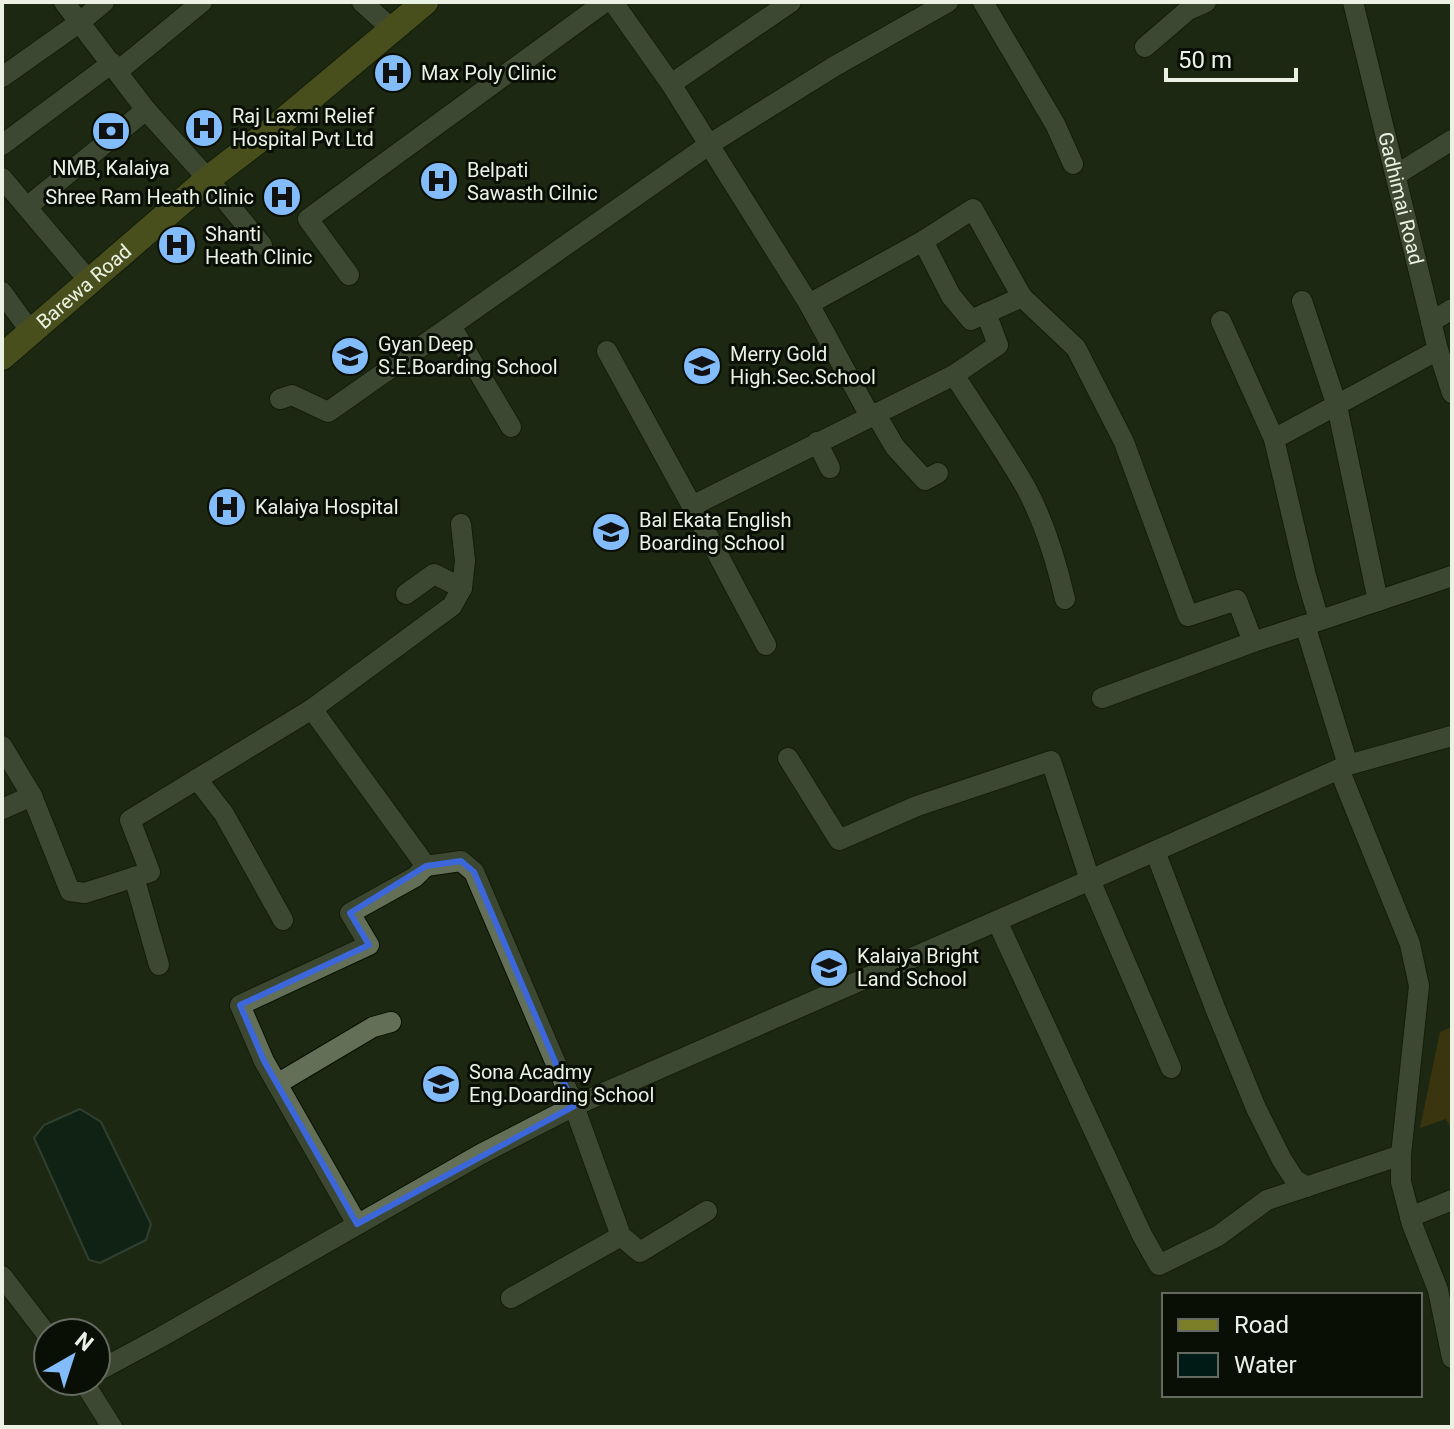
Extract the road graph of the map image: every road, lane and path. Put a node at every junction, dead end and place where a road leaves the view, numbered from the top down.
1 (64, 2) edge
2 (104, 2) edge
3 (202, 2) edge
4 (362, 2) edge
5 (425, 2) edge
6 (605, 2) edge
7 (613, 2) edge
8 (791, 2) edge
9 (948, 2) edge
10 (983, 2) edge
11 (1206, 2) edge
12 (1353, 2) edge
13 (80, 22) junction
14 (392, 29) junction
15 (1145, 47) dead end
16 (115, 67) junction
17 (2, 77) edge
18 (671, 84) junction
19 (146, 110) junction
20 (1452, 140) edge
21 (710, 144) junction
22 (2, 145) edge
23 (1073, 164) dead end
24 (1396, 175) junction
25 (2, 178) edge
26 (208, 179) junction
27 (27, 207) junction
28 (923, 241) junction
29 (262, 245) dead end
30 (349, 275) dead end
31 (90, 282) junction
32 (2, 292) edge
33 (1022, 297) junction
34 (1302, 301) dead end
35 (809, 304) junction
36 (1452, 309) edge
37 (986, 313) junction
38 (1221, 321) dead end
39 (1431, 322) junction
40 (451, 326) junction
41 (31, 332) junction
42 (1438, 350) junction
43 (607, 351) dead end
44 (2, 357) edge
45 (954, 375) junction
46 (1452, 393) edge
47 (280, 399) dead end
48 (1337, 406) junction
49 (873, 415) junction
50 (511, 427) dead end
51 (1274, 439) junction
52 (817, 442) junction
53 (830, 468) dead end
54 (938, 473) dead end
55 (692, 506) junction
56 (461, 524) dead end
57 (1452, 576) edge
58 (462, 588) junction
59 (406, 594) dead end
60 (1065, 599) dead end
61 (1378, 601) junction
62 (1312, 622) junction
63 (1253, 642) junction
64 (766, 645) dead end
65 (1102, 698) dead end
66 (312, 709) junction
67 (1452, 736) edge
68 (2, 746) edge
69 (788, 758) dead end
70 (1344, 767) junction
71 (197, 779) junction
72 (32, 796) junction
73 (2, 809) edge
74 (1155, 851) junction
75 (426, 866) junction
76 (134, 877) junction
77 (1090, 880) junction
78 (283, 920) dead end
79 (997, 921) junction
80 (159, 965) dead end
81 (391, 1022) dead end
82 (1171, 1068) dead end
83 (277, 1084) junction
84 (574, 1106) junction
85 (1401, 1155) junction
86 (1307, 1187) junction
87 (1452, 1200) edge
88 (707, 1211) dead end
89 (1410, 1217) junction
90 (357, 1224) junction
91 (621, 1236) junction
92 (2, 1276) edge
93 (511, 1298) dead end
94 (33, 1317) edge
95 (1452, 1358) edge
96 (112, 1363) edge
97 (92, 1397) edge
98 (107, 1425) edge

1 - 13 street
2 - 13 street
3 - 16 street
4 - 14 street
5 - 14 main road, Barewa Road
6 - 30 street
7 - 18 street
8 - 18 street
9 - 21 street
10 - 23 street
11 - 15 street
12 - 24 street, Gadhimai Road
13 - 16 street
13 - 17 street
14 - 26 main road, Barewa Road
16 - 19 street
16 - 22 street
18 - 21 street
19 - 26 street
19 - 27 street
20 - 24 street
21 - 35 street
21 - 40 street
24 - 39 street, Gadhimai Road
25 - 27 street
26 - 29 street
26 - 31 main road, Barewa Road
27 - 31 street
28 - 33 street
28 - 35 street
28 - 37 street
31 - 41 main road, Barewa Road
32 - 41 street
33 - 37 street
33 - 63 street
34 - 48 street
35 - 49 street
36 - 39 street
37 - 45 street
38 - 51 street
39 - 42 street, Gadhimai Road
40 - 47 street
40 - 50 street
41 - 44 main road, Barewa Road
42 - 46 street, Gadhimai Road
42 - 48 street
43 - 55 street
45 - 49 street
45 - 60 street
48 - 51 street
48 - 61 street
49 - 52 street
49 - 54 street
51 - 62 street
52 - 53 street
52 - 55 street
55 - 64 street
56 - 58 street
57 - 61 street
58 - 59 street
58 - 66 street
61 - 62 street
62 - 63 street
62 - 70 street
63 - 65 street
66 - 71 street
66 - 75 street
67 - 70 street
68 - 72 street
69 - 77 street
70 - 74 street
70 - 85 street
71 - 76 street
71 - 78 street
72 - 73 street
72 - 76 street
74 - 77 street
74 - 86 street
75 - 83 street
75 - 84 street
76 - 80 street
77 - 79 street
77 - 82 street
79 - 84 street
79 - 86 street
81 - 83 street
83 - 90 street
84 - 90 street
84 - 91 street
85 - 86 street
85 - 89 street
87 - 89 street
88 - 91 street
89 - 95 street
90 - 96 street
91 - 93 street
92 - 94 street
97 - 98 street

